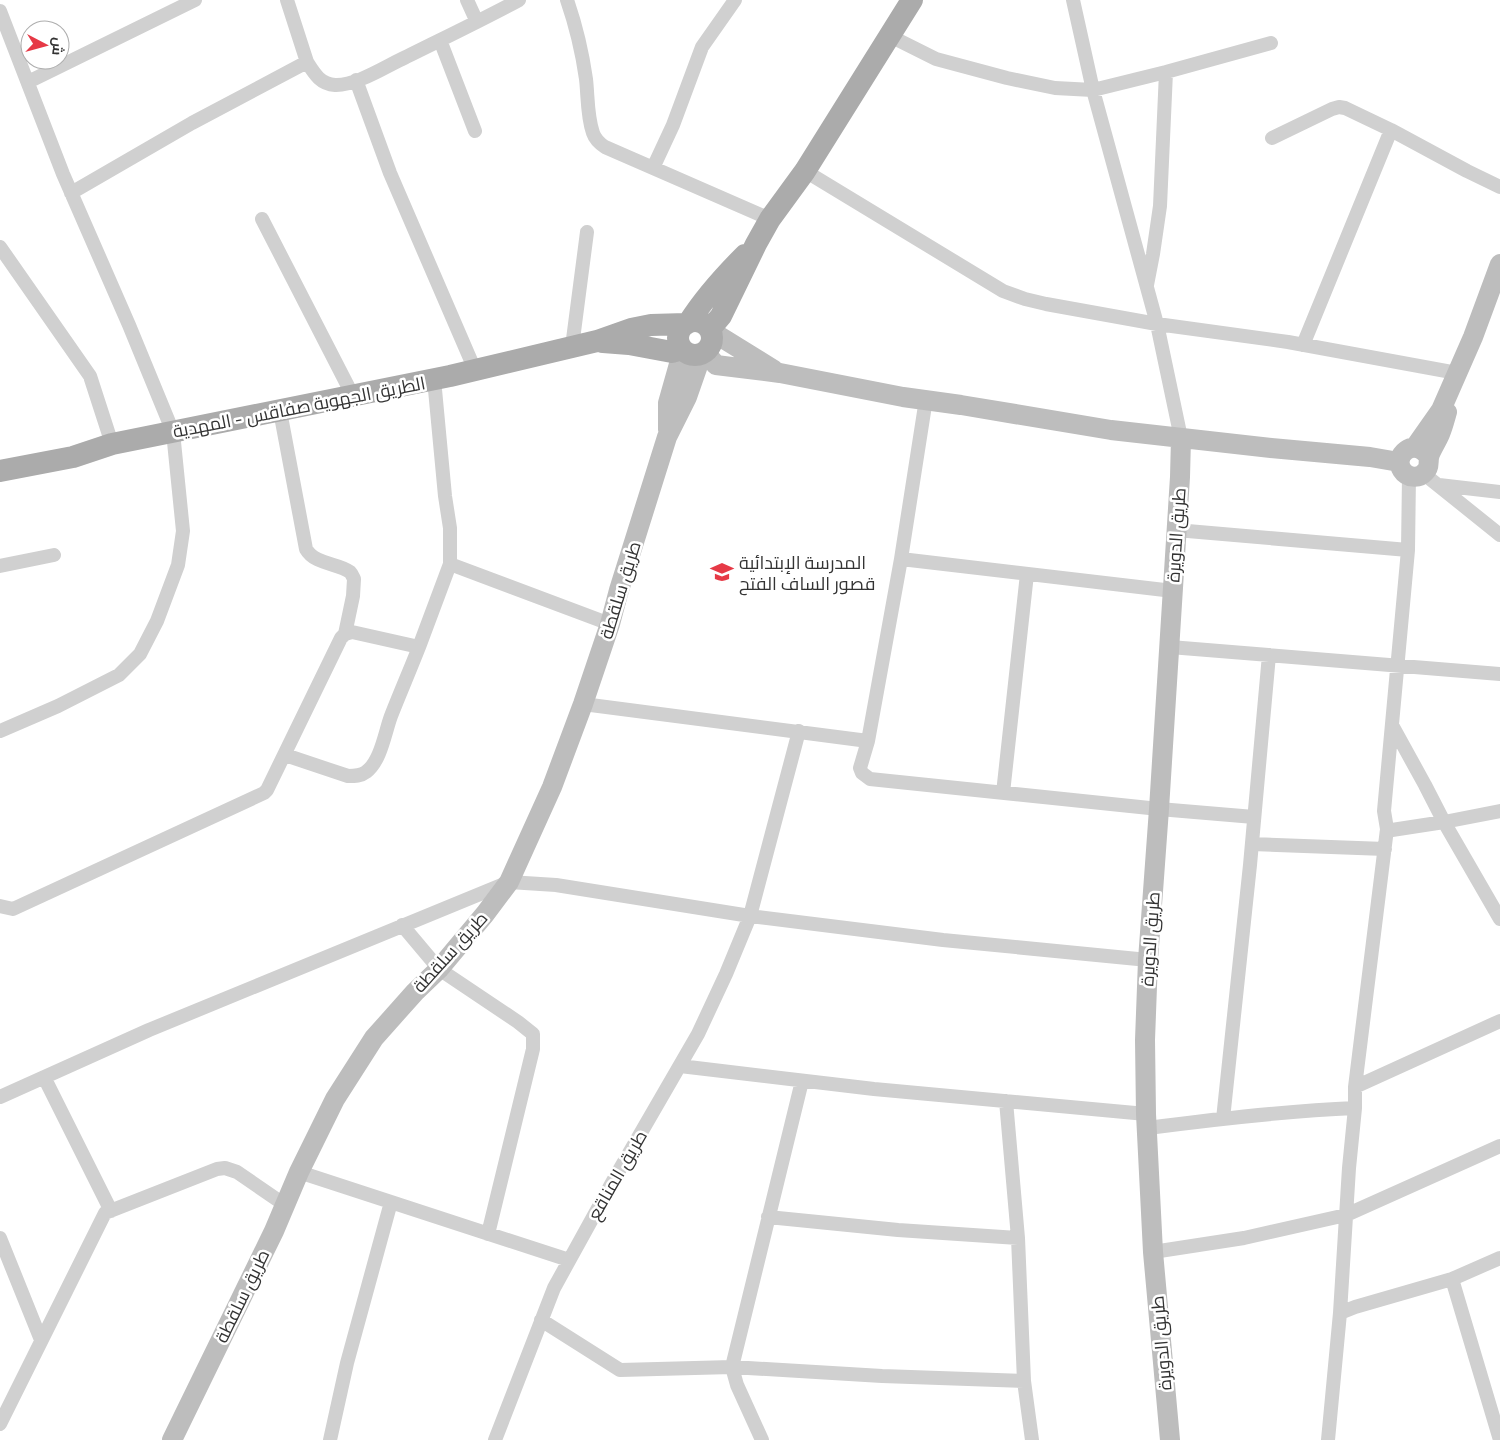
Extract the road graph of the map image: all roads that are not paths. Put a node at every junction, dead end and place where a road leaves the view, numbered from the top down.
1 (194, 0) edge
2 (288, 0) edge
3 (467, 0) edge
4 (519, 0) edge
5 (566, 0) edge
6 (735, 0) edge
7 (1073, 0) edge
8 (907, 2) edge
9 (0, 11) edge
10 (477, 22) junction
11 (890, 36) junction
12 (440, 40) junction
13 (1271, 43) dead end
14 (307, 62) junction
15 (1166, 72) junction
16 (356, 80) junction
17 (28, 82) junction
18 (1093, 90) junction
19 (1390, 130) junction
20 (475, 131) dead end
21 (1272, 138) dead end
22 (653, 168) junction
23 (805, 171) junction
24 (1500, 186) edge
25 (71, 193) junction
26 (262, 219) dead end
27 (770, 219) junction
28 (586, 232) dead end
29 (0, 247) edge
30 (1500, 264) edge
31 (1146, 287) junction
32 (1157, 324) junction
33 (696, 339) junction
34 (1303, 345) junction
35 (572, 347) junction
36 (475, 370) junction
37 (780, 374) junction
38 (1456, 377) junction
39 (434, 379) junction
40 (353, 396) junction
41 (926, 399) junction
42 (280, 410) junction
43 (173, 432) junction
44 (1181, 438) junction
45 (112, 444) junction
46 (1419, 467) junction
47 (0, 471) edge
48 (1500, 492) edge
49 (1176, 530) junction
50 (1500, 535) edge
51 (1408, 550) junction
52 (54, 555) dead end
53 (901, 559) junction
54 (450, 564) junction
55 (0, 566) edge
56 (1027, 574) junction
57 (1173, 591) junction
58 (610, 624) junction
59 (345, 634) junction
60 (419, 647) junction
61 (1170, 647) junction
62 (1269, 655) junction
63 (1398, 665) junction
64 (1500, 674) edge
65 (583, 704) junction
66 (1392, 724) junction
67 (0, 731) edge
68 (799, 732) junction
69 (868, 741) junction
70 (285, 755) junction
71 (1003, 793) junction
72 (1160, 809) junction
73 (1500, 812) edge
74 (1254, 817) junction
75 (1444, 822) junction
76 (1387, 828) junction
77 (1252, 844) junction
78 (1384, 849) junction
79 (509, 882) junction
80 (0, 906) edge
81 (750, 916) junction
82 (1500, 919) edge
83 (402, 926) junction
84 (1148, 960) junction
85 (439, 969) junction
86 (1500, 1021) edge
87 (680, 1066) junction
88 (44, 1077) junction
89 (802, 1080) junction
90 (1355, 1086) junction
91 (0, 1098) edge
92 (1006, 1101) junction
93 (1355, 1108) junction
94 (1223, 1119) junction
95 (1147, 1121) junction
96 (1500, 1146) edge
97 (299, 1172) junction
98 (391, 1202) junction
99 (286, 1204) junction
100 (111, 1211) junction
101 (1346, 1215) junction
102 (768, 1217) junction
103 (488, 1234) junction
104 (0, 1238) edge
105 (1018, 1238) junction
106 (1153, 1252) junction
107 (1500, 1258) edge
108 (569, 1260) junction
109 (1452, 1279) junction
110 (1340, 1313) junction
111 (540, 1320) junction
112 (41, 1340) junction
113 (732, 1367) junction
114 (1024, 1381) junction
115 (0, 1424) edge
116 (172, 1440) edge
117 (330, 1440) edge
118 (495, 1440) edge
119 (762, 1440) edge
120 (1032, 1440) edge
121 (1170, 1440) edge
122 (1328, 1440) edge
123 (1500, 1440) edge

1 - 17 street
2 - 14 street
3 - 10 street
4 - 10 street
5 - 22 street
6 - 22 street
7 - 18 street
8 - 11 main road
9 - 17 street
10 - 12 street
11 - 18 street
11 - 23 main road
12 - 16 street
12 - 20 street
13 - 15 street
14 - 16 street
14 - 25 street
15 - 18 street
15 - 31 street
16 - 36 street
17 - 25 street
18 - 31 street
19 - 21 street
19 - 24 street
19 - 34 street
22 - 27 street
23 - 27 main road
23 - 32 street
25 - 43 street
26 - 40 street
27 - 33 main road
28 - 35 street
29 - 45 street
30 - 38 street
31 - 32 street
32 - 34 street
32 - 44 street
33 - 35 main road, الطريق الجهوية صفاقس - المهدية
33 - 37 street
33 - 37 street
33 - 58 street, طريق سلقطة
34 - 38 street
35 - 36 main road, الطريق الجهوية صفاقس - المهدية
36 - 39 main road, الطريق الجهوية صفاقس - المهدية
37 - 41 street
38 - 46 street
39 - 40 main road, الطريق الجهوية صفاقس - المهدية
39 - 54 street
40 - 42 main road, الطريق الجهوية صفاقس - المهدية
41 - 44 street
41 - 53 street
42 - 43 main road, الطريق الجهوية صفاقس - المهدية
42 - 59 street
43 - 45 main road, الطريق الجهوية صفاقس - المهدية
43 - 67 street
44 - 46 street
44 - 49 street, طريق الدويرة
45 - 47 main road, الطريق الجهوية صفاقس - المهدية
46 - 48 street
46 - 50 street
46 - 51 street
49 - 51 street
49 - 57 street, طريق الدويرة
51 - 63 street
52 - 55 street
53 - 56 street
53 - 69 street
54 - 58 street
54 - 60 street
56 - 57 street
56 - 71 street
57 - 61 street, طريق الدويرة
58 - 65 street, طريق سلقطة
59 - 60 street
59 - 70 street
60 - 70 street
61 - 62 street
61 - 72 street, طريق الدويرة
62 - 63 street
62 - 74 street
63 - 64 street
63 - 66 street
65 - 68 street
65 - 79 street, طريق سلقطة
66 - 75 street
66 - 76 street
68 - 69 street
68 - 81 street, طريق المناقع
69 - 71 street
70 - 80 street
71 - 72 street
72 - 74 street
72 - 84 street, طريق الدويرة
73 - 75 street
74 - 77 street
75 - 76 street
75 - 82 street
76 - 78 street
77 - 78 street
77 - 94 street
78 - 90 street
79 - 81 street
79 - 83 street
79 - 85 street, طريق سلقطة
81 - 84 street
81 - 87 street, طريق المناقع
83 - 85 street
83 - 88 street
84 - 95 street, طريق الدويرة
85 - 97 street, طريق سلقطة
85 - 103 street
86 - 90 street
87 - 89 street
87 - 108 street, طريق المناقع
88 - 91 street
88 - 100 street
89 - 92 street
89 - 102 street
90 - 93 street
92 - 95 street
92 - 105 street
93 - 94 street
93 - 101 street
94 - 95 street
95 - 106 street, طريق الدويرة
96 - 101 street
97 - 98 street
97 - 99 street, طريق سلقطة
98 - 103 street
98 - 117 street
99 - 100 street
99 - 116 street, طريق سلقطة
100 - 112 street
101 - 106 street
101 - 110 street
102 - 105 street
102 - 113 street
103 - 108 street
104 - 112 street
105 - 114 street
106 - 121 street, طريق الدويرة
107 - 109 street
108 - 111 street, طريق المناقع
109 - 110 street
109 - 123 street
110 - 122 street
111 - 113 street
111 - 118 street, طريق المناقع
112 - 115 street
113 - 114 street
113 - 119 street
114 - 120 street

